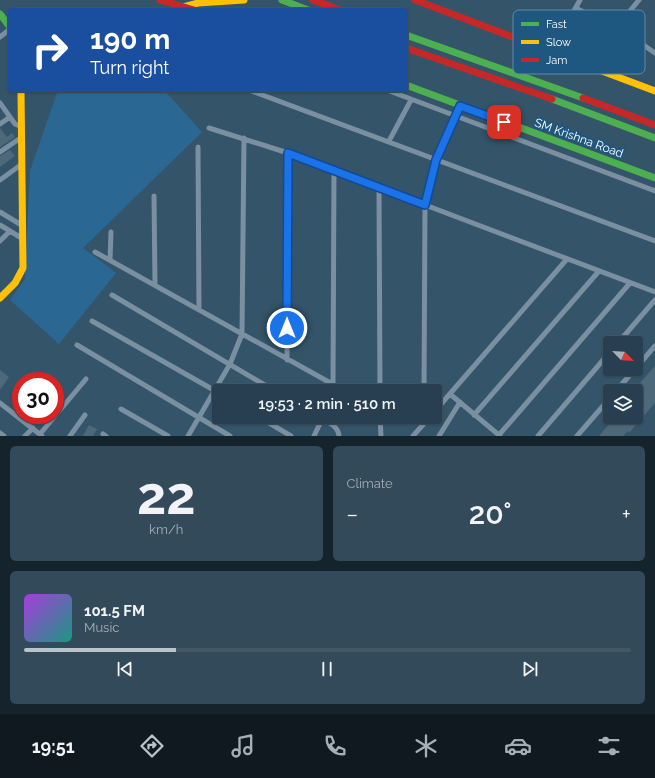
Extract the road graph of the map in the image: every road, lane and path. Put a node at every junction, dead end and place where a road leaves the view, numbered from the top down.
1 (161, 0) edge
2 (244, 0) edge
3 (282, 0) edge
4 (313, 0) edge
5 (415, 0) edge
6 (580, 0) edge
7 (639, 0) edge
8 (183, 7) junction
9 (187, 8) edge
10 (303, 8) edge
11 (335, 8) edge
12 (576, 8) joint
13 (580, 10) edge
14 (631, 10) edge
15 (0, 14) edge
16 (8, 25) edge
17 (8, 30) edge
18 (408, 36) edge
19 (0, 37) edge
20 (513, 37) edge
21 (645, 46) edge
22 (408, 49) edge
23 (655, 53) edge
24 (513, 73) edge
25 (517, 74) edge
26 (610, 74) edge
27 (408, 86) edge
28 (655, 91) edge
29 (21, 92) edge
30 (254, 92) edge
31 (391, 92) edge
32 (411, 100) junction
33 (0, 103) edge
34 (460, 106) junction
35 (456, 116) junction
36 (10, 117) junction
37 (0, 124) edge
38 (655, 125) edge
39 (22, 127) junction
40 (209, 128) dead end
41 (22, 138) junction
42 (244, 138) junction
43 (655, 138) edge
44 (389, 141) junction
45 (198, 147) dead end
46 (0, 152) edge
47 (288, 153) junction
48 (436, 160) junction
49 (22, 164) junction
50 (334, 170) junction
51 (655, 178) edge
52 (0, 180) edge
53 (379, 188) junction
54 (655, 191) edge
55 (154, 196) dead end
56 (425, 205) junction
57 (0, 212) edge
58 (0, 225) edge
59 (23, 226) junction
60 (10, 231) junction
61 (111, 232) dead end
62 (23, 239) junction
63 (655, 241) edge
64 (0, 242) edge
65 (95, 252) dead end
66 (567, 259) junction
67 (110, 260) junction
68 (599, 271) junction
69 (630, 283) junction
70 (155, 285) junction
71 (655, 292) edge
72 (112, 295) dead end
73 (0, 298) edge
74 (655, 300) edge
75 (199, 309) junction
76 (92, 321) dead end
77 (242, 334) junction
78 (624, 336) edge
79 (77, 345) dead end
80 (655, 346) edge
81 (287, 360) junction
82 (603, 360) edge
83 (643, 361) edge
84 (230, 364) junction
85 (630, 376) edge
86 (86, 379) dead end
87 (221, 384) edge
88 (263, 384) edge
89 (331, 384) edge
90 (333, 384) edge
91 (380, 384) edge
92 (424, 384) edge
93 (622, 384) edge
94 (212, 389) edge
95 (450, 394) junction
96 (212, 399) edge
97 (460, 402) junction
98 (442, 403) edge
99 (0, 404) edge
100 (603, 406) edge
101 (121, 409) dead end
102 (474, 414) junction
103 (85, 415) dead end
104 (198, 418) junction
105 (271, 424) edge
106 (318, 424) edge
107 (331, 424) edge
108 (381, 424) edge
109 (421, 424) edge
110 (33, 428) junction
111 (42, 435) edge
112 (25, 436) edge
113 (70, 436) edge
114 (168, 436) edge
115 (188, 436) edge
116 (230, 436) edge
117 (291, 436) edge
118 (314, 436) edge
119 (339, 436) edge
120 (382, 436) edge
121 (413, 436) edge
122 (439, 436) edge
123 (499, 436) edge
124 (538, 436) edge
125 (577, 436) edge

1 - 8 main road
2 - 8 main road
3 - 10 main road
4 - 11 main road
5 - 20 main road
6 - 12 street
7 - 14 street
8 - 9 main road
12 - 13 street
15 - 16 main road
17 - 19 street
18 - 24 main road
21 - 23 street
22 - 43 main road
25 - 38 main road
26 - 28 main road
27 - 34 main road, SM Krishna Road
29 - 39 main road
30 - 44 street
31 - 32 street
32 - 35 street
32 - 44 street
33 - 36 street
34 - 35 street
34 - 51 main road, SM Krishna Road
35 - 48 street
35 - 54 street
36 - 37 street
36 - 39 street
39 - 41 main road
40 - 42 street
41 - 46 street
41 - 49 main road
42 - 47 street
42 - 77 street
44 - 48 street
45 - 75 street
47 - 50 street
47 - 81 street
48 - 56 street
48 - 63 street
49 - 52 street
49 - 59 main road
50 - 53 street
50 - 90 street
53 - 56 street
53 - 91 street
55 - 70 street
56 - 66 street
56 - 92 street
57 - 59 street
58 - 60 street
59 - 62 main road
60 - 62 street
60 - 64 street
61 - 67 street
62 - 73 main road
65 - 67 street
66 - 68 street
66 - 95 street
67 - 70 street
68 - 69 street
68 - 102 street
69 - 71 street
69 - 123 street
70 - 75 street
72 - 84 street
74 - 78 street
75 - 77 street
76 - 94 street
77 - 81 street
77 - 84 street
79 - 104 street
80 - 83 street
81 - 89 street
82 - 124 street
84 - 87 street
84 - 88 street
85 - 93 street
86 - 111 street
95 - 97 street
95 - 98 street
96 - 104 street
97 - 102 street
97 - 122 street
99 - 110 street
100 - 125 street
101 - 114 street
102 - 123 street
103 - 113 street
104 - 115 street
104 - 116 street
105 - 117 street
106 - 118 street
107 - 119 street
108 - 120 street
109 - 121 street
110 - 111 street
110 - 112 street

